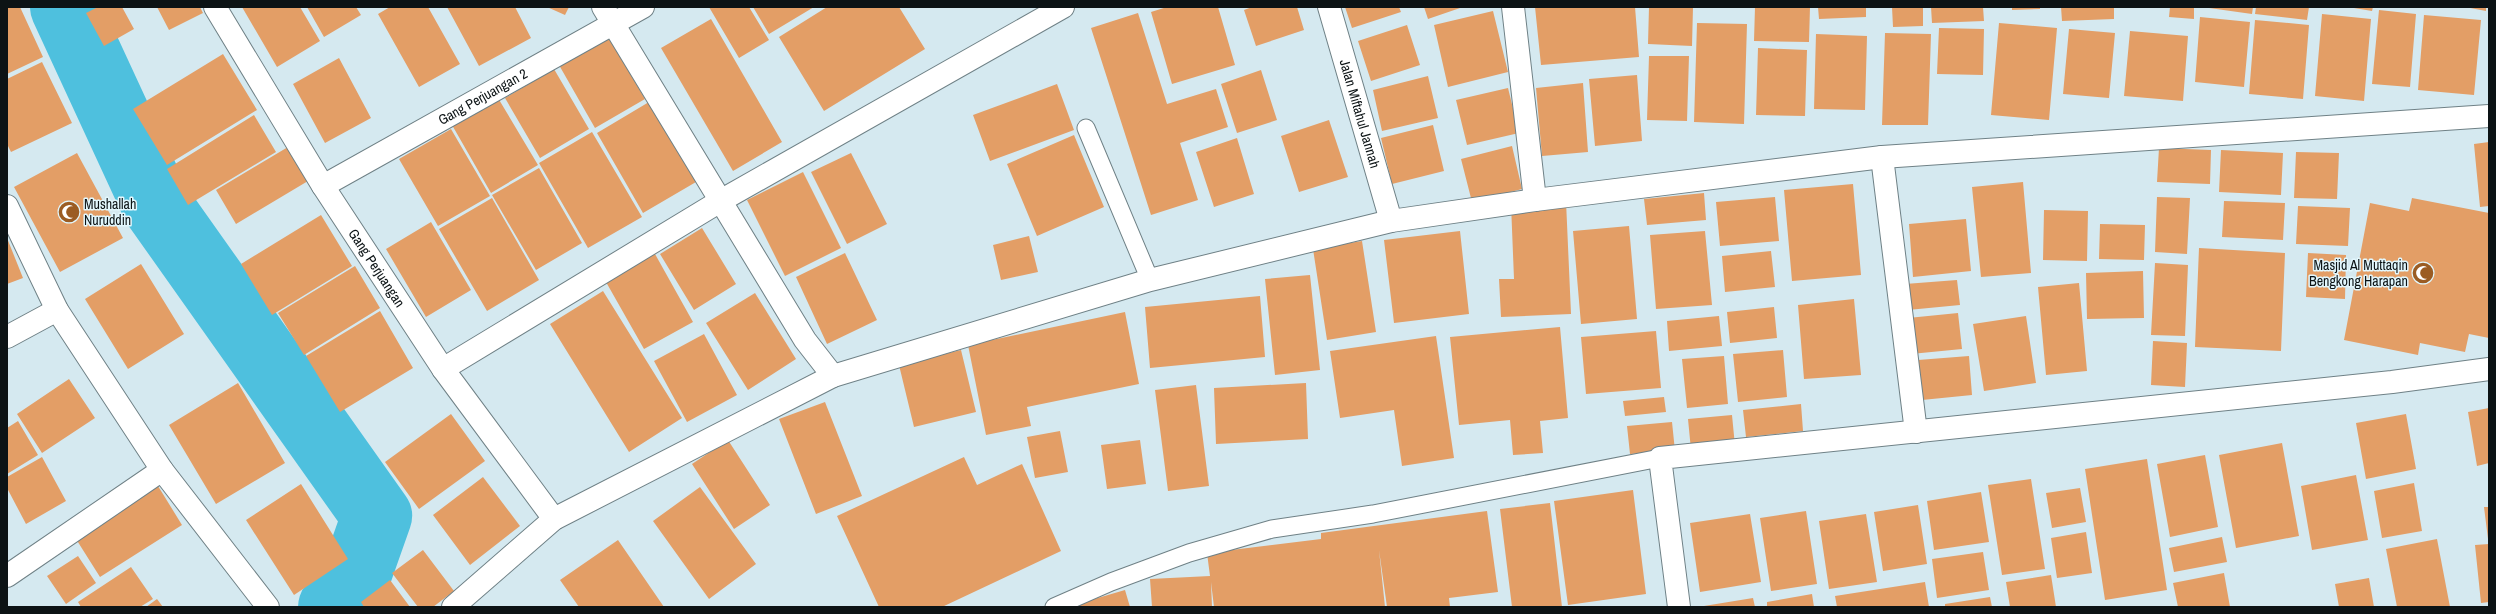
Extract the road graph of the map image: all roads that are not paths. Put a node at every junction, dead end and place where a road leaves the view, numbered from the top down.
1 (215, 7) edge
2 (643, 7) edge
3 (1063, 7) edge
4 (1330, 7) edge
5 (1513, 7) edge
6 (609, 16) edge
7 (2489, 116) edge
8 (1086, 128) dead end
9 (1882, 157) junction
10 (323, 186) junction
11 (722, 200) junction
12 (1535, 200) junction
13 (7, 206) edge
14 (1391, 221) junction
15 (1150, 280) junction
16 (57, 310) junction
17 (7, 337) edge
18 (443, 369) junction
19 (2489, 369) edge
20 (833, 376) junction
21 (1916, 432) junction
22 (1660, 458) junction
23 (162, 470) junction
24 (554, 519) junction
25 (7, 576) edge
26 (268, 607) edge
27 (454, 607) edge
28 (1054, 607) edge
29 (1679, 607) edge

1 - 10 street, Gang Perjuangan
2 - 6 street, Gang Perjuangan 2
3 - 11 street
4 - 14 street, Jalan Miftahul Jannah
5 - 12 street
6 - 10 street, Gang Perjuangan 2
6 - 11 street
7 - 9 street
8 - 15 lane
9 - 12 street
9 - 21 street
10 - 18 street, Gang Perjuangan
11 - 18 street
11 - 20 street
12 - 14 street
13 - 16 street
14 - 15 street
15 - 20 street
16 - 17 street
16 - 23 street
18 - 24 street, Gang Perjuangan
19 - 21 street
20 - 24 street
21 - 22 street
22 - 28 lane
22 - 29 street
23 - 25 street
23 - 26 street
24 - 27 street

